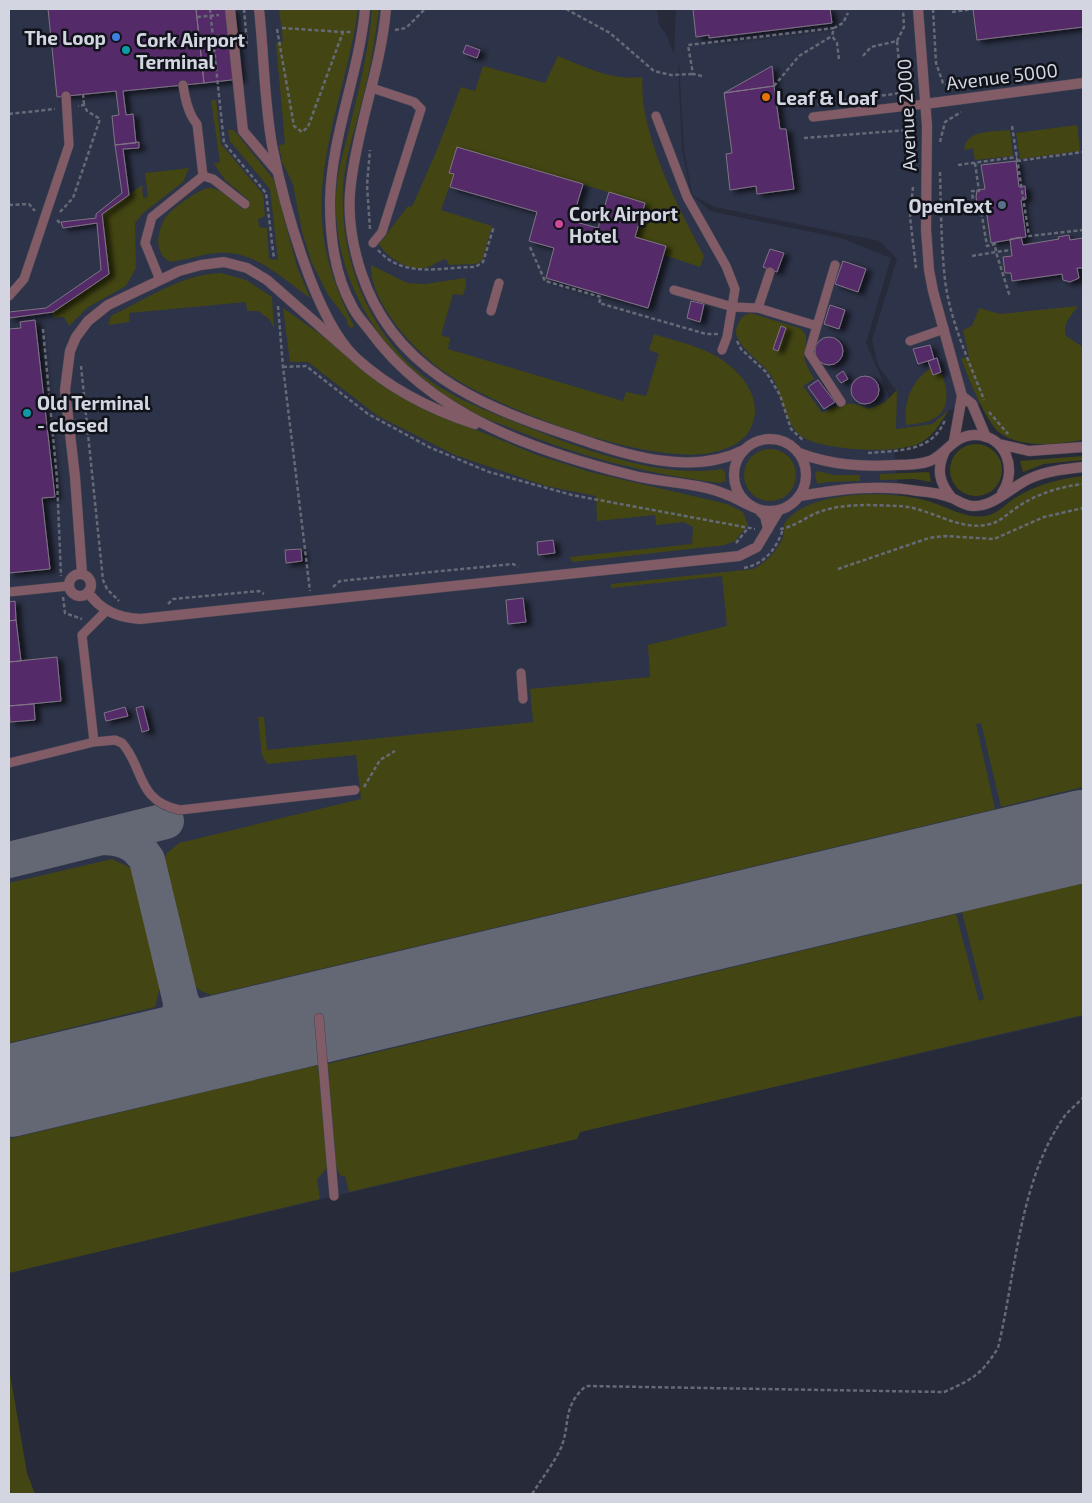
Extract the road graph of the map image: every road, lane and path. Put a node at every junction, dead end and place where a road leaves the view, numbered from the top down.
1 (210, 9) edge
2 (230, 9) edge
3 (260, 9) edge
4 (365, 9) edge
5 (386, 9) edge
6 (425, 9) edge
7 (566, 9) edge
8 (903, 9) edge
9 (918, 9) edge
10 (933, 9) edge
11 (974, 9) edge
12 (952, 12) dead end
13 (848, 13) dead end
14 (219, 15) dead end
15 (211, 16) junction
16 (197, 17) dead end
17 (282, 28) dead end
18 (834, 28) junction
19 (277, 29) dead end
20 (391, 30) dead end
21 (343, 32) junction
22 (355, 32) dead end
23 (832, 36) junction
24 (898, 41) junction
25 (863, 56) dead end
26 (839, 59) dead end
27 (693, 74) junction
28 (702, 76) dead end
29 (1083, 83) edge
30 (183, 85) dead end
31 (774, 86) dead end
32 (372, 88) junction
33 (957, 88) dead end
34 (83, 94) dead end
35 (66, 96) dead end
36 (925, 104) junction
37 (84, 105) dead end
38 (808, 108) dead end
39 (965, 111) dead end
40 (656, 116) dead end
41 (813, 117) dead end
42 (1012, 126) dead end
43 (896, 129) dead end
44 (804, 138) dead end
45 (939, 148) dead end
46 (1083, 152) edge
47 (1017, 159) junction
48 (975, 163) junction
49 (958, 166) dead end
50 (940, 168) dead end
51 (279, 174) junction
52 (203, 176) junction
53 (245, 204) dead end
54 (9, 205) edge
55 (46, 218) junction
56 (56, 222) dead end
57 (1083, 230) edge
58 (373, 242) dead end
59 (530, 247) dead end
60 (1011, 250) dead end
61 (996, 252) junction
62 (972, 256) dead end
63 (274, 259) dead end
64 (835, 265) dead end
65 (770, 272) dead end
66 (160, 280) junction
67 (499, 283) dead end
68 (674, 290) dead end
69 (9, 296) edge
70 (1010, 297) dead end
71 (278, 305) dead end
72 (733, 307) junction
73 (758, 308) junction
74 (491, 311) dead end
75 (817, 326) junction
76 (43, 329) dead end
77 (944, 329) junction
78 (727, 337) junction
79 (910, 341) dead end
80 (722, 350) dead end
81 (355, 357) junction
82 (81, 360) dead end
83 (283, 367) junction
84 (962, 396) junction
85 (841, 402) dead end
86 (986, 405) dead end
87 (988, 410) dead end
88 (946, 417) dead end
89 (497, 431) junction
90 (1013, 436) dead end
91 (986, 437) junction
92 (954, 441) junction
93 (806, 442) dead end
94 (999, 444) junction
95 (1083, 447) edge
96 (744, 450) junction
97 (945, 450) junction
98 (799, 453) junction
99 (866, 453) dead end
100 (1083, 467) edge
101 (800, 496) junction
102 (952, 498) junction
103 (996, 499) junction
104 (876, 506) dead end
105 (1083, 508) edge
106 (756, 509) junction
107 (779, 510) junction
108 (768, 529) junction
109 (781, 529) dead end
110 (732, 544) dead end
111 (523, 569) dead end
112 (838, 569) dead end
113 (82, 573) junction
114 (65, 586) junction
115 (330, 590) dead end
116 (9, 592) edge
117 (88, 592) junction
118 (310, 592) junction
119 (317, 592) dead end
120 (304, 593) dead end
121 (269, 597) dead end
122 (120, 602) dead end
123 (165, 608) dead end
124 (107, 610) junction
125 (95, 624) junction
126 (521, 673) dead end
127 (523, 699) dead end
128 (94, 742) junction
129 (395, 751) dead end
130 (11, 762) edge
131 (355, 790) joint
132 (319, 1018) dead end
133 (1083, 1098) edge
134 (334, 1196) dead end
135 (532, 1494) edge

1 - 15 path
2 - 51 street
3 - 51 street
4 - 89 street
5 - 32 street
6 - 20 path
7 - 27 path
8 - 24 path
9 - 36 street, Avenue 2000
10 - 33 path
11 - 12 path
13 - 18 path
14 - 15 path
15 - 16 path
15 - 63 path
17 - 21 path
18 - 23 path
18 - 27 path
19 - 21 path
21 - 22 path
23 - 26 path
23 - 31 path
24 - 25 path
24 - 38 path
27 - 28 path
29 - 36 street, Avenue 5000
30 - 52 lane
32 - 58 lane
32 - 96 street
34 - 37 path
35 - 55 lane
36 - 41 lane
36 - 77 street, Avenue 2000
39 - 45 path
40 - 72 lane
42 - 47 path
43 - 44 path
46 - 47 path
47 - 48 path
47 - 57 path
48 - 49 path
48 - 61 path
50 - 86 path
51 - 81 street
52 - 53 lane
52 - 66 lane
54 - 55 path
55 - 56 path
55 - 69 lane
59 - 78 path
60 - 61 path
61 - 62 path
61 - 70 path
64 - 75 lane
65 - 73 lane
66 - 81 street
66 - 113 street
67 - 74 lane
68 - 72 lane
71 - 83 path
72 - 73 lane
72 - 78 lane
73 - 75 lane
75 - 85 lane
76 - 114 path
77 - 79 lane
77 - 84 street, Avenue 2000
78 - 80 lane
78 - 93 path
81 - 89 street
82 - 122 path
83 - 110 path
83 - 118 path
84 - 91 street
84 - 92 street
87 - 90 path
88 - 99 path
89 - 106 street
91 - 92 street
91 - 94 street
92 - 97 street
94 - 95 street
94 - 103 street
96 - 98 street
96 - 106 street
97 - 98 street
97 - 102 street
98 - 101 street
100 - 103 street
101 - 102 street
101 - 107 street
102 - 103 street
104 - 109 path
105 - 112 path
106 - 107 street
106 - 108 street
107 - 108 street
108 - 124 street
111 - 115 path
113 - 114 street
113 - 117 street
114 - 116 lane
114 - 117 street
114 - 125 path
117 - 124 street
118 - 119 path
118 - 120 path
121 - 123 path
124 - 125 lane
125 - 128 lane
126 - 127 lane
128 - 130 lane
128 - 131 lane
129 - 131 path
132 - 134 lane
133 - 135 path

